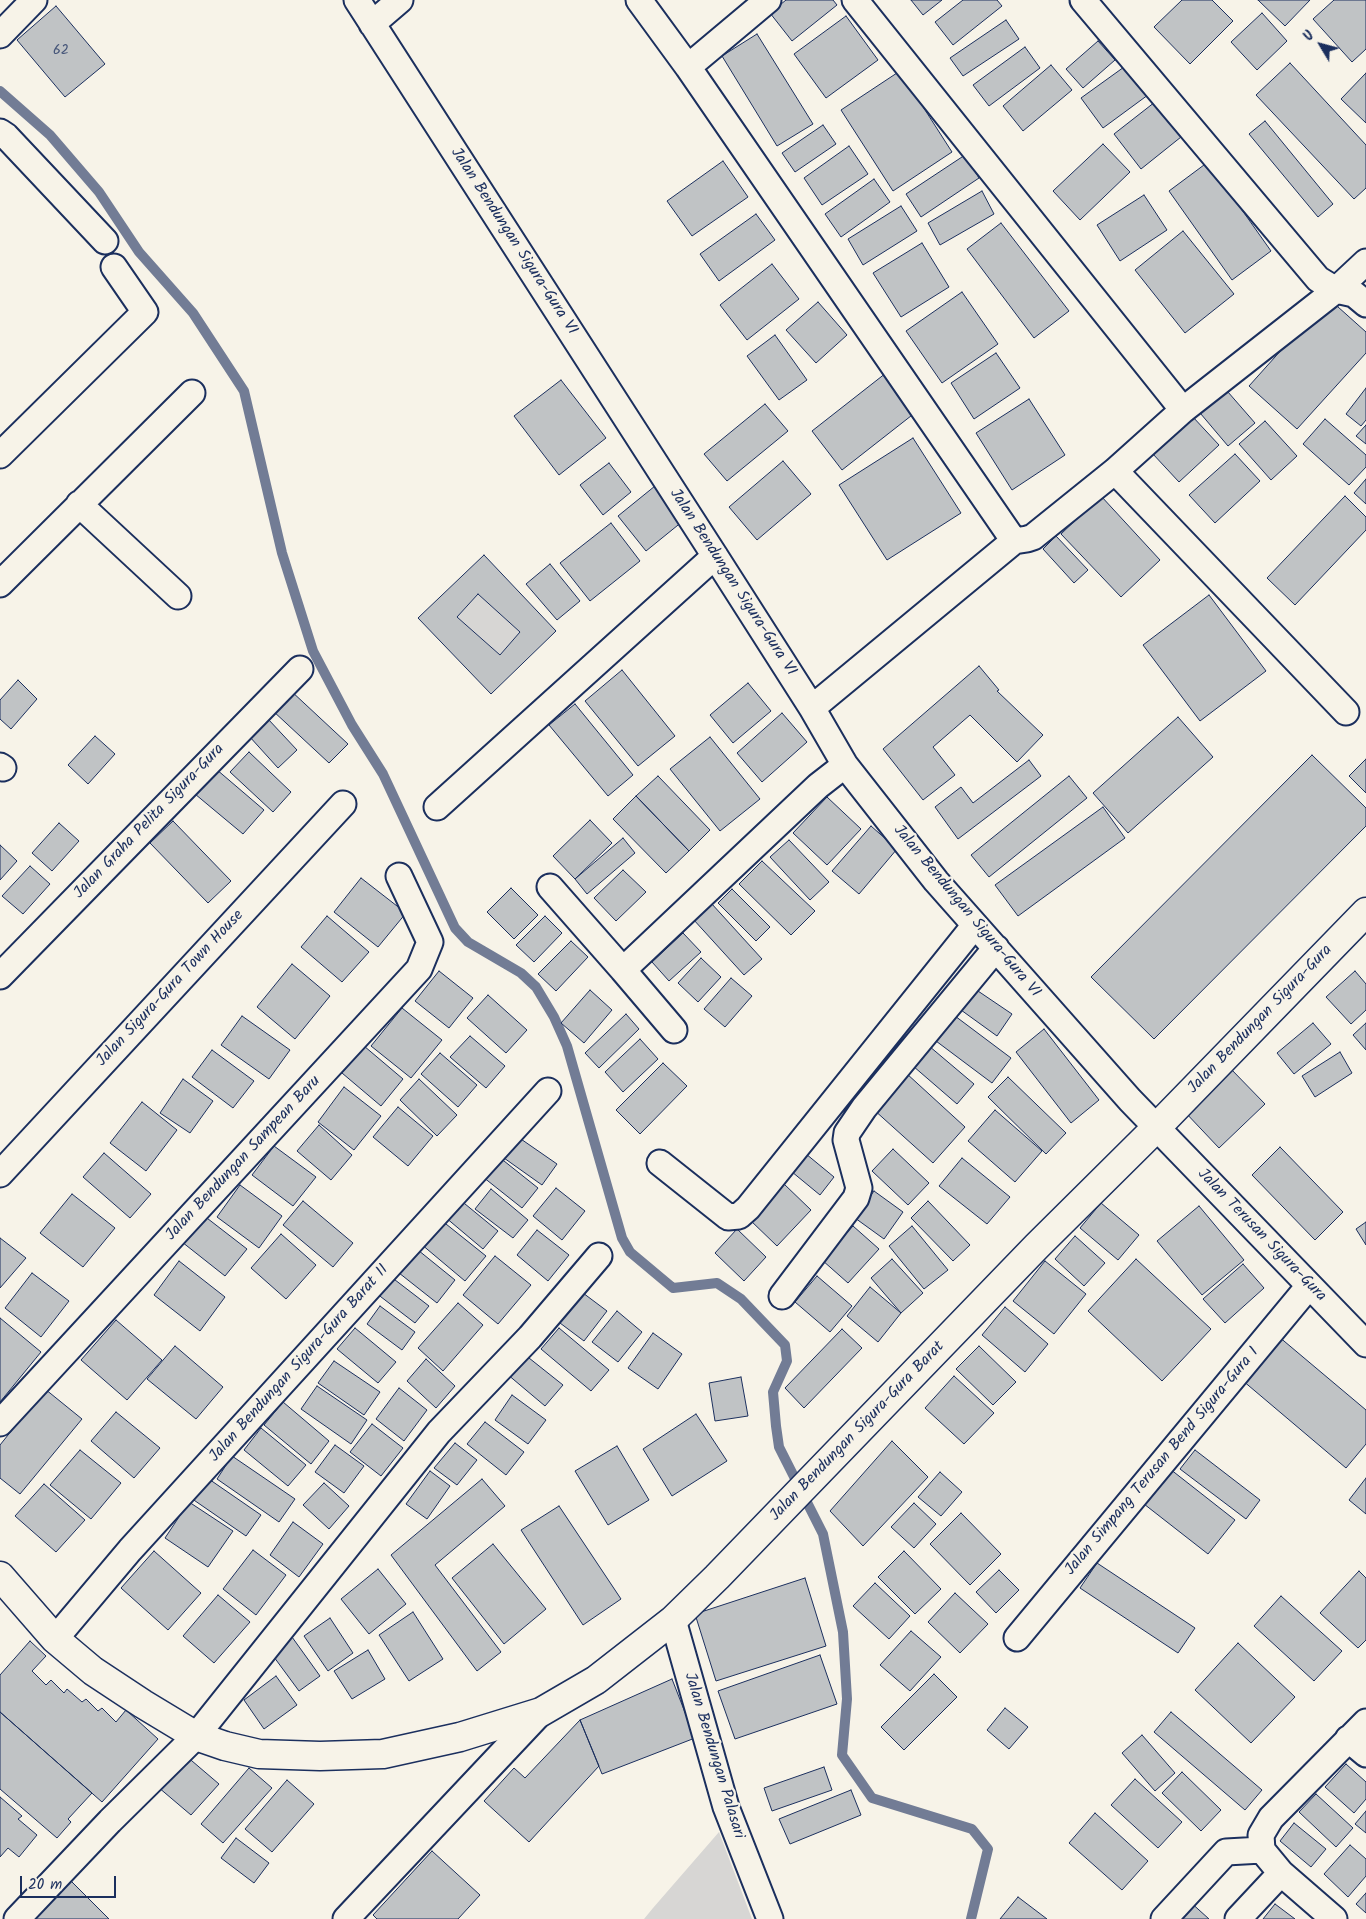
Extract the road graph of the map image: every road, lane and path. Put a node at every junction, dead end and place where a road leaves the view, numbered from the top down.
1 (34, 0) edge
2 (357, 0) edge
3 (400, 0) edge
4 (639, 0) edge
5 (768, 0) edge
6 (855, 0) edge
7 (1084, 0) edge
8 (372, 24) junction
9 (0, 35) edge
10 (688, 67) junction
11 (0, 132) edge
12 (105, 241) dead end
13 (1366, 262) edge
14 (114, 267) dead end
15 (1336, 290) junction
16 (1366, 304) edge
17 (192, 393) dead end
18 (1183, 410) junction
19 (0, 456) edge
20 (1115, 471) junction
21 (79, 504) junction
22 (1014, 541) junction
23 (715, 556) junction
24 (0, 584) edge
25 (178, 596) dead end
26 (300, 669) dead end
27 (812, 708) junction
28 (1346, 712) dead end
29 (846, 765) junction
30 (343, 804) dead end
31 (437, 807) dead end
32 (399, 876) dead end
33 (550, 887) dead end
34 (1366, 912) edge
35 (974, 925) junction
36 (996, 948) junction
37 (623, 970) junction
38 (0, 976) edge
39 (674, 1030) dead end
40 (548, 1091) dead end
41 (1156, 1128) junction
42 (660, 1163) dead end
43 (0, 1174) edge
44 (599, 1256) dead end
45 (1309, 1286) junction
46 (782, 1296) dead end
47 (1366, 1344) edge
48 (0, 1423) edge
49 (0, 1576) edge
50 (672, 1620) junction
51 (1017, 1638) dead end
52 (55, 1639) junction
53 (541, 1712) junction
54 (1366, 1722) edge
55 (196, 1736) junction
56 (1357, 1747) edge
57 (1262, 1850) junction
58 (1275, 1880) junction
59 (17, 1919) edge
60 (346, 1919) edge
61 (770, 1919) edge
62 (1164, 1919) edge
63 (1238, 1919) edge
64 (1334, 1919) edge

1 - 9 street
2 - 8 street, Jalan Bendungan Sigura-Gura VI
3 - 8 street
4 - 10 street
5 - 10 street
6 - 18 street
7 - 15 street
8 - 23 street, Jalan Bendungan Sigura-Gura VI
10 - 22 street
11 - 12 street
13 - 15 street
14 - 19 street
15 - 16 street
15 - 18 street
17 - 21 street
18 - 20 street
20 - 22 street
20 - 28 street
21 - 24 street
21 - 25 street
22 - 27 street
23 - 27 street, Jalan Bendungan Sigura-Gura VI
23 - 31 street
26 - 38 street, Jalan Graha Pelita Sigura-Gura
27 - 29 street, Jalan Bendungan Sigura-Gura VI
29 - 35 street, Jalan Bendungan Sigura-Gura VI
29 - 37 street
30 - 43 street, Jalan Sigura-Gura Town House
32 - 48 street, Jalan Bendungan Sampean Baru
33 - 37 street
34 - 41 main road, Jalan Bendungan Sigura-Gura
35 - 36 street, Jalan Bendungan Sigura-Gura VI
35 - 42 street
36 - 41 street, Jalan Bendungan Sigura-Gura VI
36 - 46 street
37 - 39 street
40 - 52 street, Jalan Bendungan Sigura-Gura Barat II
41 - 45 street, Jalan Terusan Sigura-Gura
41 - 50 main road, Jalan Bendungan Sigura-Gura Barat
44 - 55 street
45 - 47 street, Jalan Terusan Sigura-Gura
45 - 51 street, Jalan Simpang Terusan Bend Sigura-Gura I
49 - 52 main road, Jalan Bendungan Sigura-Gura Barat
50 - 53 main road, Jalan Bendungan Sigura-Gura Barat
50 - 61 street, Jalan Bendungan Palasari
52 - 55 main road, Jalan Bendungan Sigura-Gura Barat
53 - 55 main road, Jalan Bendungan Sigura-Gura Barat
53 - 60 street, Jalan Bendungan Sigura-Gura Barat
54 - 56 street
55 - 59 street
56 - 57 street
57 - 58 street
57 - 62 street
58 - 63 street
58 - 64 street

